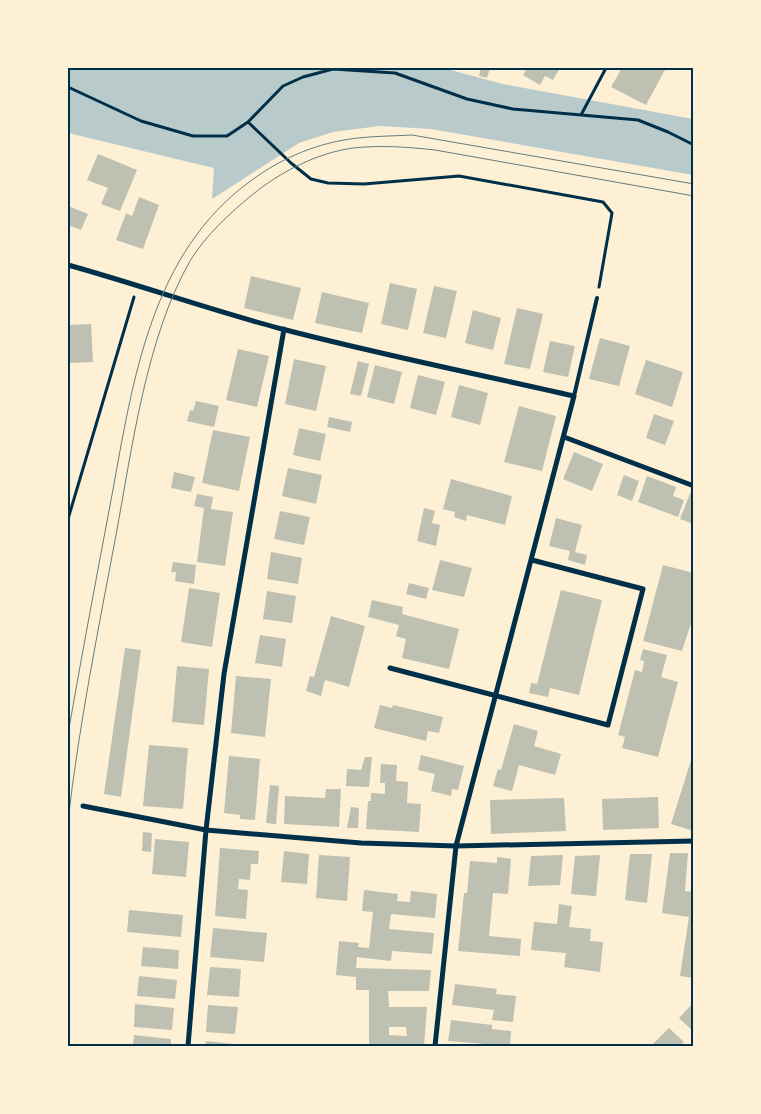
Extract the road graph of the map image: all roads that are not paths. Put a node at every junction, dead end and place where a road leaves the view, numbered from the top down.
1 (68, 265) edge
2 (597, 298) road end
3 (284, 329) junction
4 (574, 396) junction
5 (564, 436) junction
6 (694, 486) edge
7 (532, 560) junction
8 (390, 668) dead end
9 (496, 695) junction
10 (83, 806) dead end
11 (206, 830) junction
12 (694, 841) edge
13 (456, 846) junction
14 (188, 1046) edge
15 (435, 1046) edge

1 - 3 street
2 - 4 lane
3 - 4 street
3 - 11 street
4 - 5 street
5 - 6 street
5 - 7 street
7 - 9 street
7 - 9 street
8 - 9 street
9 - 13 street
10 - 11 street
11 - 13 street
11 - 14 street
12 - 13 street
13 - 15 street

